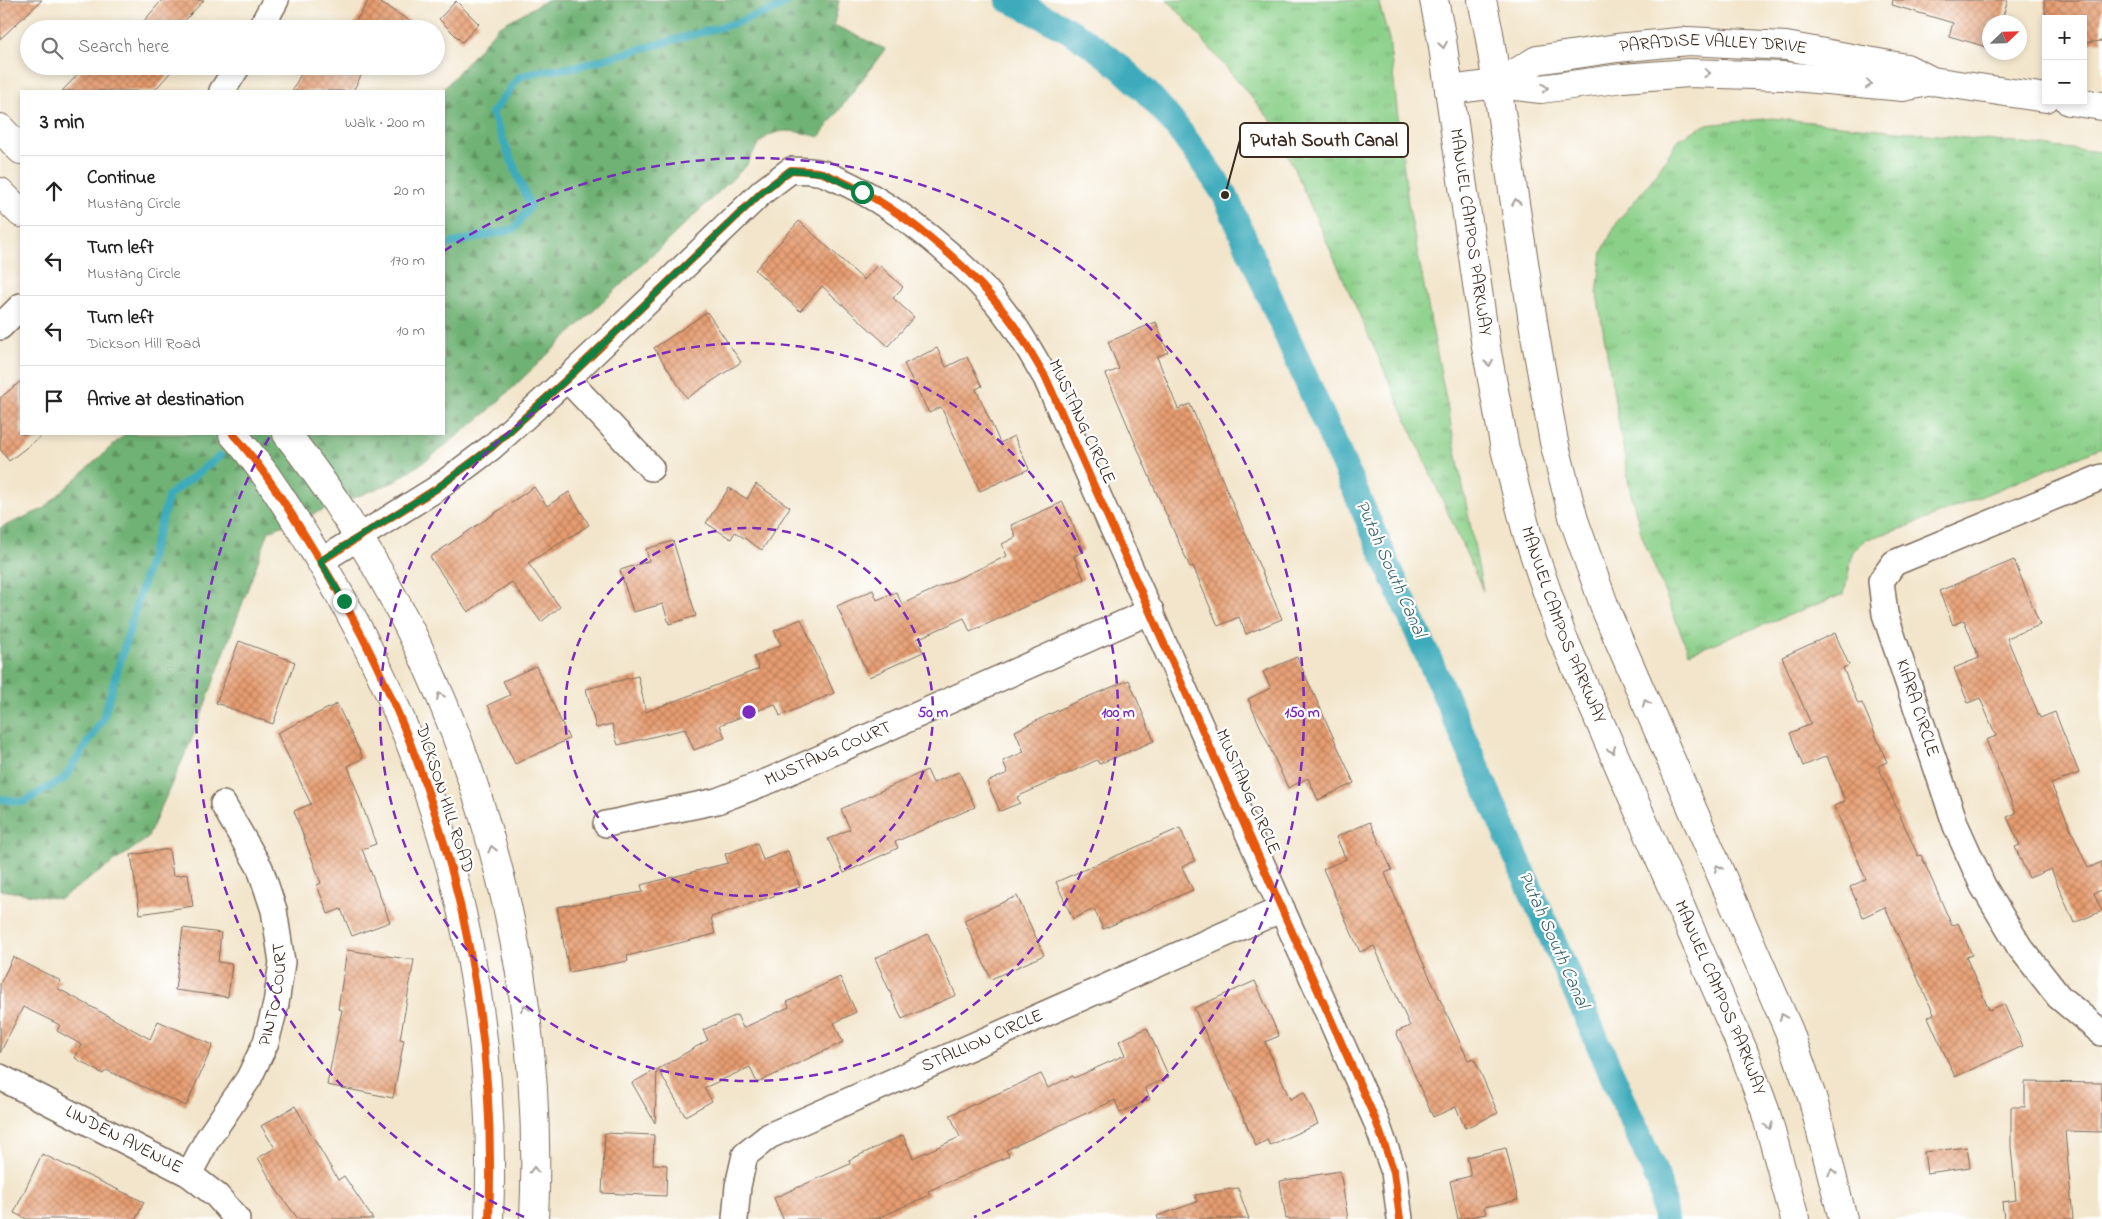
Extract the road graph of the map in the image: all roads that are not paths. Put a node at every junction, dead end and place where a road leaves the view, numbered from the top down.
1 (276, 0) edge
2 (1434, 0) edge
3 (1482, 0) edge
4 (265, 20) edge
5 (232, 75) edge
6 (1497, 84) junction
7 (223, 90) edge
8 (1449, 90) junction
9 (2042, 97) edge
10 (2087, 104) edge
11 (2102, 106) edge
12 (0, 128) edge
13 (20, 149) edge
14 (0, 192) edge
15 (20, 212) edge
16 (20, 307) edge
17 (0, 327) edge
18 (567, 379) junction
19 (234, 435) edge
20 (288, 435) edge
21 (651, 468) dead end
22 (2102, 477) edge
23 (358, 538) junction
24 (320, 561) junction
25 (1151, 611) junction
26 (223, 804) dead end
27 (606, 824) dead end
28 (1282, 909) junction
29 (2102, 1034) edge
30 (0, 1077) edge
31 (189, 1174) junction
32 (236, 1219) edge
33 (489, 1219) edge
34 (534, 1219) edge
35 (735, 1219) edge
36 (1400, 1219) edge
37 (1795, 1219) edge
38 (1843, 1219) edge

1 - 4 street
2 -> 8 main road, MANUEL CAMPOS PARKWAY
3 - 6 main road
5 - 7 street
6 - 8 main road, PARADISE VALLEY DRIVE
6 - 9 main road, PARADISE VALLEY DRIVE
38 -> 6 main road
8 -> 37 main road, MANUEL CAMPOS PARKWAY
10 - 11 main road
12 - 13 main road
14 - 15 main road
16 - 17 street
18 - 21 street
18 - 23 street, MUSTANG CIRCLE
18 - 25 street, MUSTANG CIRCLE
19 - 24 main road, DICKSON HILL ROAD
20 - 23 main road, DICKSON HILL ROAD
22 - 29 street, KIARA CIRCLE
23 - 24 street, MUSTANG CIRCLE
34 -> 23 main road, DICKSON HILL ROAD
24 - 33 main road, DICKSON HILL ROAD
25 - 27 street, MUSTANG COURT
25 - 28 street, MUSTANG CIRCLE
26 - 31 street, PINTO COURT
28 - 35 street, STALLION CIRCLE
28 - 36 street, MUSTANG CIRCLE
30 - 31 street, LINDEN AVENUE
31 - 32 street, LINDEN AVENUE

